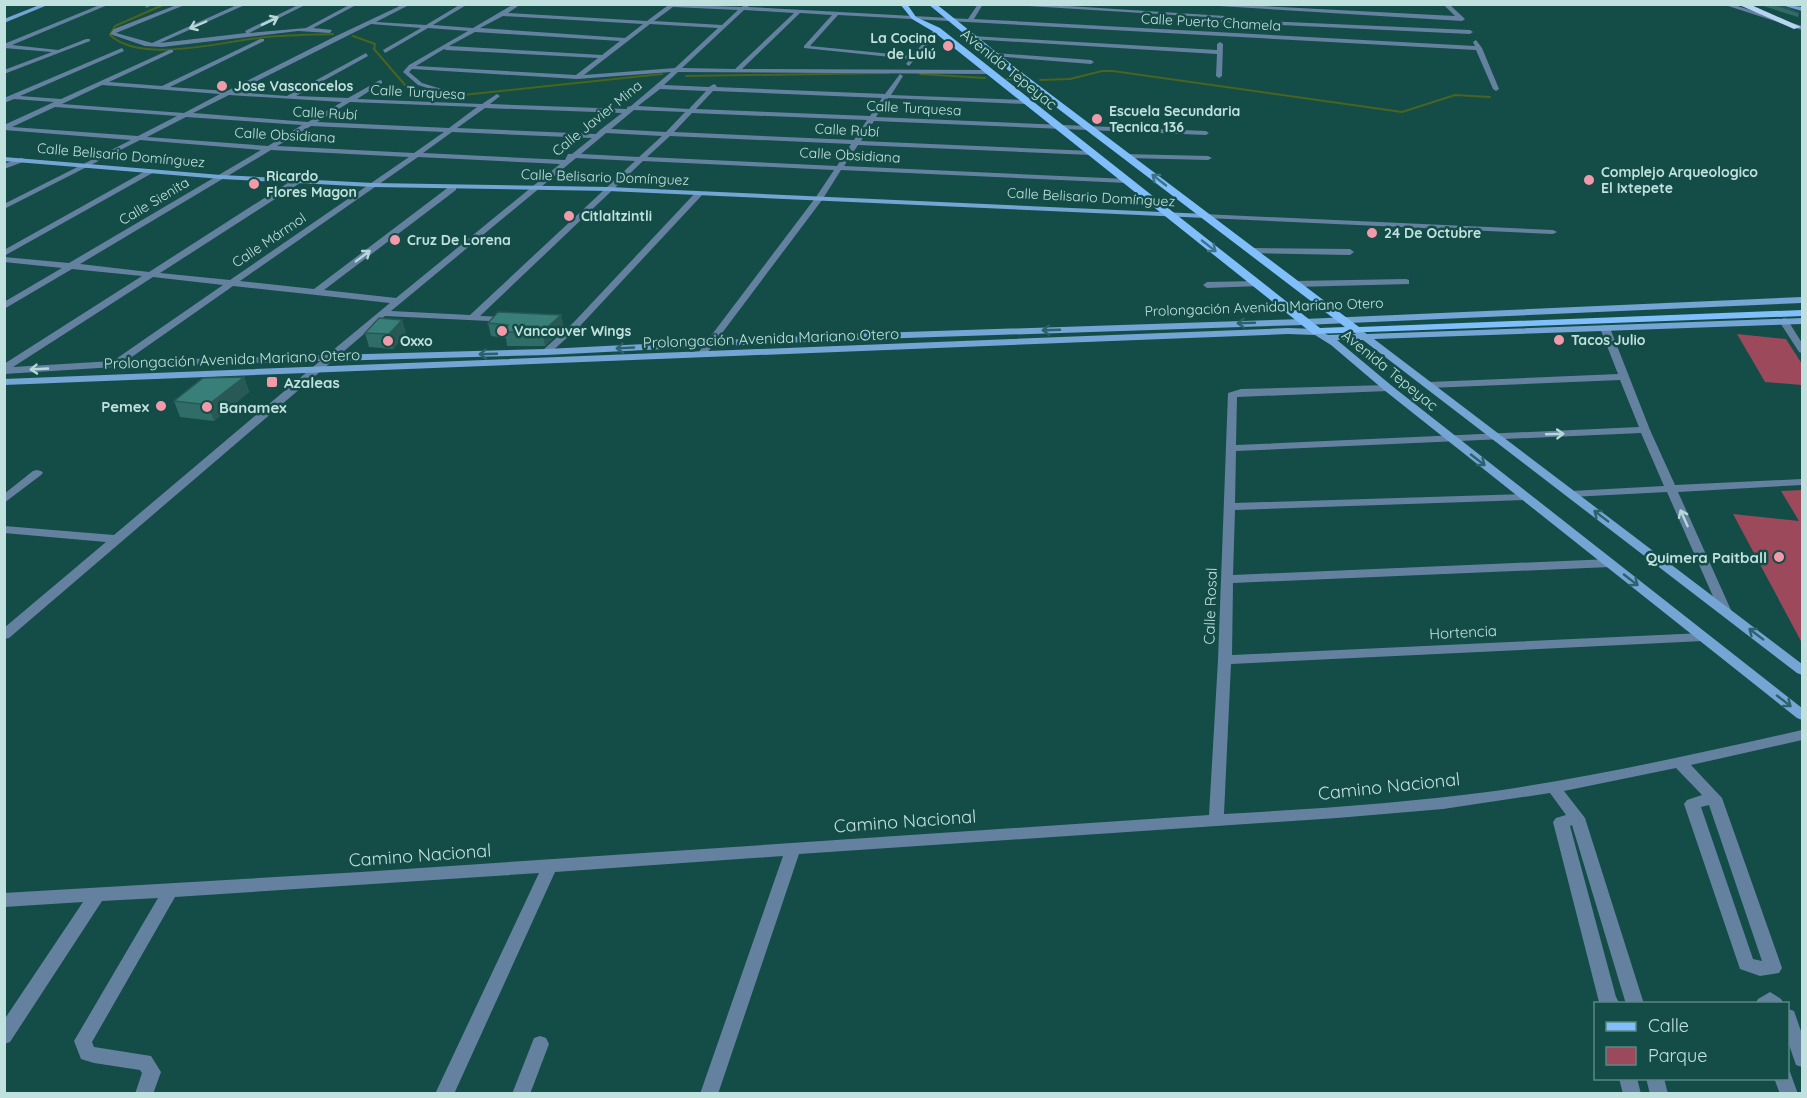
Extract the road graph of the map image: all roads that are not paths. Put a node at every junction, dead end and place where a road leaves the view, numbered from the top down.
1 (48, 4) edge
2 (108, 4) edge
3 (185, 4) edge
4 (245, 4) edge
5 (305, 4) edge
6 (356, 4) edge
7 (409, 4) edge
8 (466, 4) edge
9 (519, 4) edge
10 (656, 4) edge
11 (903, 4) edge
12 (931, 4) edge
13 (981, 4) edge
14 (997, 4) edge
15 (1445, 4) edge
16 (1724, 4) edge
17 (1743, 4) edge
18 (1771, 4) edge
19 (1783, 4) edge
20 (672, 5) edge
21 (1222, 5) edge
22 (745, 7) edge
23 (1085, 7) edge
24 (1803, 9) edge
25 (798, 12) junction
26 (836, 14) junction
27 (1803, 14) edge
28 (503, 15) junction
29 (914, 18) junction
30 (1222, 18) junction
31 (1461, 18) junction
32 (953, 19) junction
33 (4, 21) edge
34 (970, 21) junction
35 (371, 23) junction
36 (648, 23) junction
37 (427, 26) junction
38 (1801, 26) edge
39 (722, 27) junction
40 (1077, 27) junction
41 (1101, 28) junction
42 (306, 29) junction
43 (477, 29) junction
44 (937, 30) junction
45 (330, 31) dead end
46 (1470, 32) junction
47 (1221, 35) junction
48 (235, 37) junction
49 (972, 38) junction
50 (627, 39) junction
51 (88, 40) dead end
52 (262, 40) dead end
53 (151, 45) junction
54 (1096, 45) junction
55 (4, 46) edge
56 (446, 48) junction
57 (1479, 48) junction
58 (123, 50) dead end
59 (60, 51) junction
60 (171, 51) dead end
61 (385, 51) dead end
62 (1220, 52) junction
63 (366, 55) dead end
64 (995, 55) junction
65 (603, 57) junction
66 (913, 58) junction
67 (410, 67) junction
68 (674, 70) junction
69 (736, 71) junction
70 (4, 72) edge
71 (989, 72) junction
72 (903, 73) junction
73 (1220, 76) dead end
74 (577, 77) junction
75 (721, 79) dead end
76 (380, 82) dead end
77 (102, 83) junction
78 (658, 87) junction
79 (163, 88) junction
80 (713, 88) junction
81 (1496, 89) dead end
82 (446, 92) dead end
83 (228, 93) junction
84 (887, 95) junction
85 (497, 96) dead end
86 (7, 98) edge
87 (288, 98) junction
88 (1051, 98) junction
89 (348, 101) junction
90 (1025, 102) junction
91 (59, 103) junction
92 (481, 107) junction
93 (627, 110) junction
94 (691, 111) junction
95 (186, 115) junction
96 (872, 118) junction
97 (310, 124) junction
98 (1058, 126) junction
99 (4, 128) edge
100 (1090, 128) junction
101 (451, 130) junction
102 (598, 133) junction
103 (1206, 133) dead end
104 (668, 134) junction
105 (138, 139) junction
106 (856, 142) junction
107 (269, 148) junction
108 (1091, 153) junction
109 (416, 155) junction
110 (571, 156) junction
111 (1128, 156) junction
112 (641, 158) junction
113 (1208, 158) dead end
114 (4, 159) edge
115 (20, 160) junction
116 (564, 162) junction
117 (86, 166) junction
118 (4, 167) edge
119 (840, 168) junction
120 (152, 171) junction
121 (221, 177) junction
122 (297, 181) junction
123 (1127, 181) junction
124 (373, 185) junction
125 (453, 188) junction
126 (534, 188) junction
127 (608, 189) junction
128 (700, 193) junction
129 (819, 198) junction
130 (4, 207) edge
131 (1169, 214) junction
132 (1206, 216) junction
133 (1553, 232) dead end
134 (1252, 251) junction
135 (1350, 252) dead end
136 (4, 254) edge
137 (4, 259) edge
138 (71, 266) junction
139 (150, 274) junction
140 (1406, 282) dead end
141 (230, 283) junction
142 (1257, 284) junction
143 (1295, 284) junction
144 (1207, 285) dead end
145 (316, 292) junction
146 (4, 293) edge
147 (25, 294) junction
148 (1803, 300) edge
149 (398, 301) junction
150 (4, 306) edge
151 (1803, 306) edge
152 (382, 313) junction
153 (1803, 313) edge
154 (472, 318) junction
155 (519, 321) edge
156 (1784, 321) junction
157 (1803, 321) edge
158 (565, 323) dead end
159 (577, 324) junction
160 (1353, 327) junction
161 (1605, 328) junction
162 (1315, 330) junction
163 (709, 344) junction
164 (1803, 350) edge
165 (546, 352) junction
166 (701, 355) junction
167 (331, 358) junction
168 (115, 364) junction
169 (71, 367) junction
170 (4, 370) edge
171 (316, 371) junction
172 (1623, 377) junction
173 (57, 380) junction
174 (4, 382) edge
175 (1429, 385) junction
176 (1388, 388) junction
177 (1645, 430) junction
178 (1496, 436) junction
179 (1451, 438) junction
180 (1231, 448) junction
181 (37, 474) dead end
182 (1803, 482) edge
183 (1671, 489) junction
184 (1571, 494) junction
185 (1525, 497) junction
186 (4, 500) edge
187 (1229, 507) junction
188 (4, 529) edge
189 (117, 539) junction
190 (1610, 563) junction
191 (1227, 579) junction
192 (1725, 610) junction
193 (4, 635) edge
194 (1703, 637) junction
195 (1225, 660) junction
196 (1803, 670) edge
197 (1803, 715) edge
198 (1803, 735) edge
199 (1680, 763) junction
200 (1553, 787) junction
201 (1714, 798) junction
202 (1577, 818) junction
203 (1216, 820) junction
204 (793, 849) junction
205 (550, 866) junction
206 (1716, 876) junction
207 (1742, 880) junction
208 (170, 891) junction
209 (97, 896) junction
210 (4, 900) edge
211 (1585, 913) junction
212 (1608, 916) junction
213 (1608, 1002) edge
214 (1634, 1002) edge
215 (1789, 1020) edge
216 (4, 1036) edge
217 (540, 1044) dead end
218 (1803, 1059) edge
219 (144, 1094) edge
220 (444, 1094) edge
221 (521, 1094) edge
222 (709, 1094) edge

1 - 33 street
2 - 55 street
3 - 53 street
4 -> 53 street
48 -> 5 street
6 - 42 street
7 - 35 street
8 - 37 street
9 - 28 street
10 - 20 street, Calle Puerto Chamela
11 - 29 main road, Avenida Tepeyac
12 - 32 main road, Avenida Tepeyac
13 - 34 street
14 - 23 street
15 - 31 street
16 - 38 street
17 - 38 highway
18 - 27 highway
19 - 24 street
20 - 22 street, Calle Puerto Chamela
20 - 36 street
21 - 30 street
21 - 31 street
22 - 25 street, Calle Puerto Chamela
22 - 39 street, Calle Javier Mina
23 - 30 street
23 - 40 street
25 - 26 street, Calle Puerto Chamela
25 - 69 street
26 - 29 street, Calle Puerto Chamela
26 - 66 street
28 - 36 street
28 - 43 street
29 - 32 street, Calle Puerto Chamela
29 - 44 main road, Avenida Tepeyac
30 - 46 street
30 - 47 street
31 - 46 street
32 - 34 street, Calle Puerto Chamela
32 - 49 main road, Avenida Tepeyac
34 - 40 street, Calle Puerto Chamela
35 - 37 street
35 - 83 street
36 - 39 street
36 - 50 street
37 - 43 street
37 - 61 street
39 - 68 street, Calle Javier Mina
40 - 41 street, Calle Puerto Chamela
41 - 47 street, Calle Puerto Chamela
41 - 54 street
42 - 45 street
42 - 48 street
43 - 50 street
43 - 56 street
44 - 66 street
44 - 71 main road, Avenida Tepeyac
46 - 57 street
47 - 57 street, Calle Puerto Chamela
47 - 62 street
48 - 53 street
49 - 54 street
49 - 64 main road, Avenida Tepeyac
50 - 65 street
51 - 59 street
52 - 79 street
54 - 62 street
54 - 64 street
55 - 59 street
56 - 65 street
56 - 67 street
57 - 81 street
58 - 86 street
59 - 70 street
60 - 77 street
62 - 73 street
63 - 87 street
64 - 88 main road, Avenida Tepeyac
65 - 74 street
66 - 72 street
67 - 74 street
67 - 82 street
68 - 69 street
68 - 74 street
68 - 78 street, Calle Javier Mina
69 - 72 street
71 - 72 street
71 - 90 main road, Avenida Tepeyac
72 - 84 street
75 - 80 street
76 - 89 street, Calle Sienita
77 - 79 street, Calle Turquesa
77 - 91 street
78 - 80 street
78 - 93 street, Calle Javier Mina
79 - 83 street, Calle Turquesa
80 - 84 street
80 - 94 street
83 - 87 street, Calle Turquesa
83 - 95 street
84 - 90 street
84 - 96 street
85 - 92 street, Calle Mármol
86 - 91 street, Calle Rubí
87 - 89 street, Calle Turquesa
88 - 90 street
88 - 100 main road, Avenida Tepeyac
89 - 92 street, Calle Turquesa
89 - 97 street, Calle Sienita
90 - 98 main road, Avenida Tepeyac
91 - 95 street, Calle Rubí
91 - 99 street
92 - 93 street, Calle Turquesa
92 - 101 street, Calle Mármol
93 - 94 street, Calle Turquesa
93 - 102 street, Calle Javier Mina
94 - 96 street, Calle Turquesa
94 - 104 street
95 - 97 street, Calle Rubí
95 - 105 street
96 - 98 street, Calle Turquesa
96 - 106 street
97 - 101 street, Calle Rubí
97 - 107 street, Calle Sienita
98 - 100 street, Calle Turquesa
98 - 108 main road, Avenida Tepeyac
99 - 105 street, Calle Obsidiana
100 - 103 street, Calle Turquesa
100 - 111 main road, Avenida Tepeyac
101 - 102 street, Calle Rubí
101 - 109 street, Calle Mármol
102 - 104 street, Calle Rubí
102 - 110 street, Calle Javier Mina
104 - 106 street, Calle Rubí
104 - 112 street
105 - 107 street, Calle Obsidiana
105 - 117 street
106 - 108 street, Calle Rubí
106 - 119 street
107 - 109 street, Calle Obsidiana
107 - 121 street, Calle Sienita
108 - 123 main road, Avenida Tepeyac
109 - 116 street, Calle Obsidiana
109 - 124 street, Calle Mármol
110 - 112 street, Calle Obsidiana
110 - 116 street, Calle Javier Mina
111 - 113 street
132 -> 111 main road, Avenida Tepeyac
112 - 119 street, Calle Obsidiana
112 - 127 street
114 - 115 street, Calle Belisario Domínguez
115 - 117 street, Calle Belisario Domínguez
115 - 118 street
116 - 126 street, Calle Javier Mina
117 - 120 street, Calle Belisario Domínguez
117 - 130 street
119 - 123 street, Calle Obsidiana
119 - 129 street
120 - 121 street, Calle Belisario Domínguez
120 - 136 street
121 - 122 street, Calle Belisario Domínguez
121 - 138 street, Calle Sienita
122 - 124 street, Calle Belisario Domínguez
122 - 139 street
123 - 131 main road, Avenida Tepeyac
124 - 125 street, Calle Belisario Domínguez
124 - 141 street, Calle Mármol
125 - 126 street, Calle Belisario Domínguez
145 -> 125 street
126 - 127 street, Calle Belisario Domínguez
126 - 149 street, Calle Javier Mina
127 - 128 street, Calle Belisario Domínguez
127 - 154 street
128 - 129 street, Calle Belisario Domínguez
128 - 159 street
129 - 131 street, Calle Belisario Domínguez
129 - 163 street
131 - 132 street, Calle Belisario Domínguez
131 -> 142 main road, Avenida Tepeyac
132 - 133 street
132 - 134 main road, Avenida Tepeyac
134 - 135 street
134 - 143 main road, Avenida Tepeyac
137 - 138 street
138 - 139 street
138 - 147 street, Calle Sienita
139 - 141 street
139 - 170 street
140 - 143 street
141 - 145 street
141 - 168 street, Calle Mármol
142 - 144 street
142 - 162 main road, Avenida Tepeyac
143 - 160 main road, Avenida Tepeyac
145 - 149 street
146 - 147 street
147 - 150 street, Calle Sienita
148 - 160 street, Prolongación Avenida Mariano Otero
149 - 152 street, Calle Javier Mina
151 - 160 main road, Prolongación Avenida Mariano Otero
152 - 154 street
152 - 167 street, Calle Javier Mina
153 - 160 main road, Prolongación Avenida Mariano Otero
154 - 155 street
156 - 157 street, Prolongación Avenida Mariano Otero
156 - 161 street, Prolongación Avenida Mariano Otero
156 - 164 street
158 - 159 street
159 - 165 street
160 - 161 street, Prolongación Avenida Mariano Otero
160 - 162 main road, Prolongación Avenida Mariano Otero
160 - 162 street, Prolongación Avenida Mariano Otero
160 - 175 street, Avenida Tepeyac
161 - 172 street
162 -> 163 street, Prolongación Avenida Mariano Otero
162 - 166 street, Prolongación Avenida Mariano Otero
162 - 176 street, Avenida Tepeyac
163 -> 165 street, Prolongación Avenida Mariano Otero
163 - 166 street
165 -> 167 street, Prolongación Avenida Mariano Otero
166 - 171 street, Prolongación Avenida Mariano Otero
167 - 168 street
167 - 171 street, Calle Javier Mina
168 - 169 street
169 -> 170 street
169 - 173 street
171 - 173 street, Prolongación Avenida Mariano Otero
171 - 189 street, Calle Javier Mina
172 - 175 street
172 - 177 street
173 - 174 street, Prolongación Avenida Mariano Otero
175 - 178 street, Avenida Tepeyac
176 - 179 street, Avenida Tepeyac
176 - 180 street, Calle Rosal
178 -> 177 street
177 - 183 street
178 - 179 street
178 - 184 street, Avenida Tepeyac
179 - 180 street
179 -> 185 street, Avenida Tepeyac
180 - 187 street, Calle Rosal
181 - 186 street
182 - 183 street
183 - 184 street
192 -> 183 street
192 -> 184 street, Avenida Tepeyac
185 - 187 street
185 - 190 street, Avenida Tepeyac
187 - 191 street, Calle Rosal
188 - 189 street
189 - 193 street, Calle Javier Mina
190 - 191 street
190 -> 194 street, Avenida Tepeyac
191 - 195 street, Calle Rosal
196 -> 192 street, Avenida Tepeyac
194 - 195 street, Hortencia
194 -> 197 street, Avenida Tepeyac
195 - 203 street, Calle Rosal
198 - 199 street, Camino Nacional
199 - 200 street, Camino Nacional
199 - 201 street
200 - 202 street
200 - 203 street, Camino Nacional
201 - 206 street
201 - 207 street
202 - 211 street
202 - 212 street
203 - 204 street, Camino Nacional
204 - 205 street, Camino Nacional
204 - 222 street
205 - 208 street, Camino Nacional
205 - 220 street
206 - 207 street
206 - 207 street
208 - 209 street, Camino Nacional
208 - 219 street
209 - 210 street, Camino Nacional
209 - 216 street
211 - 212 street
211 - 213 street
212 - 214 street
215 - 218 street
217 - 221 street

